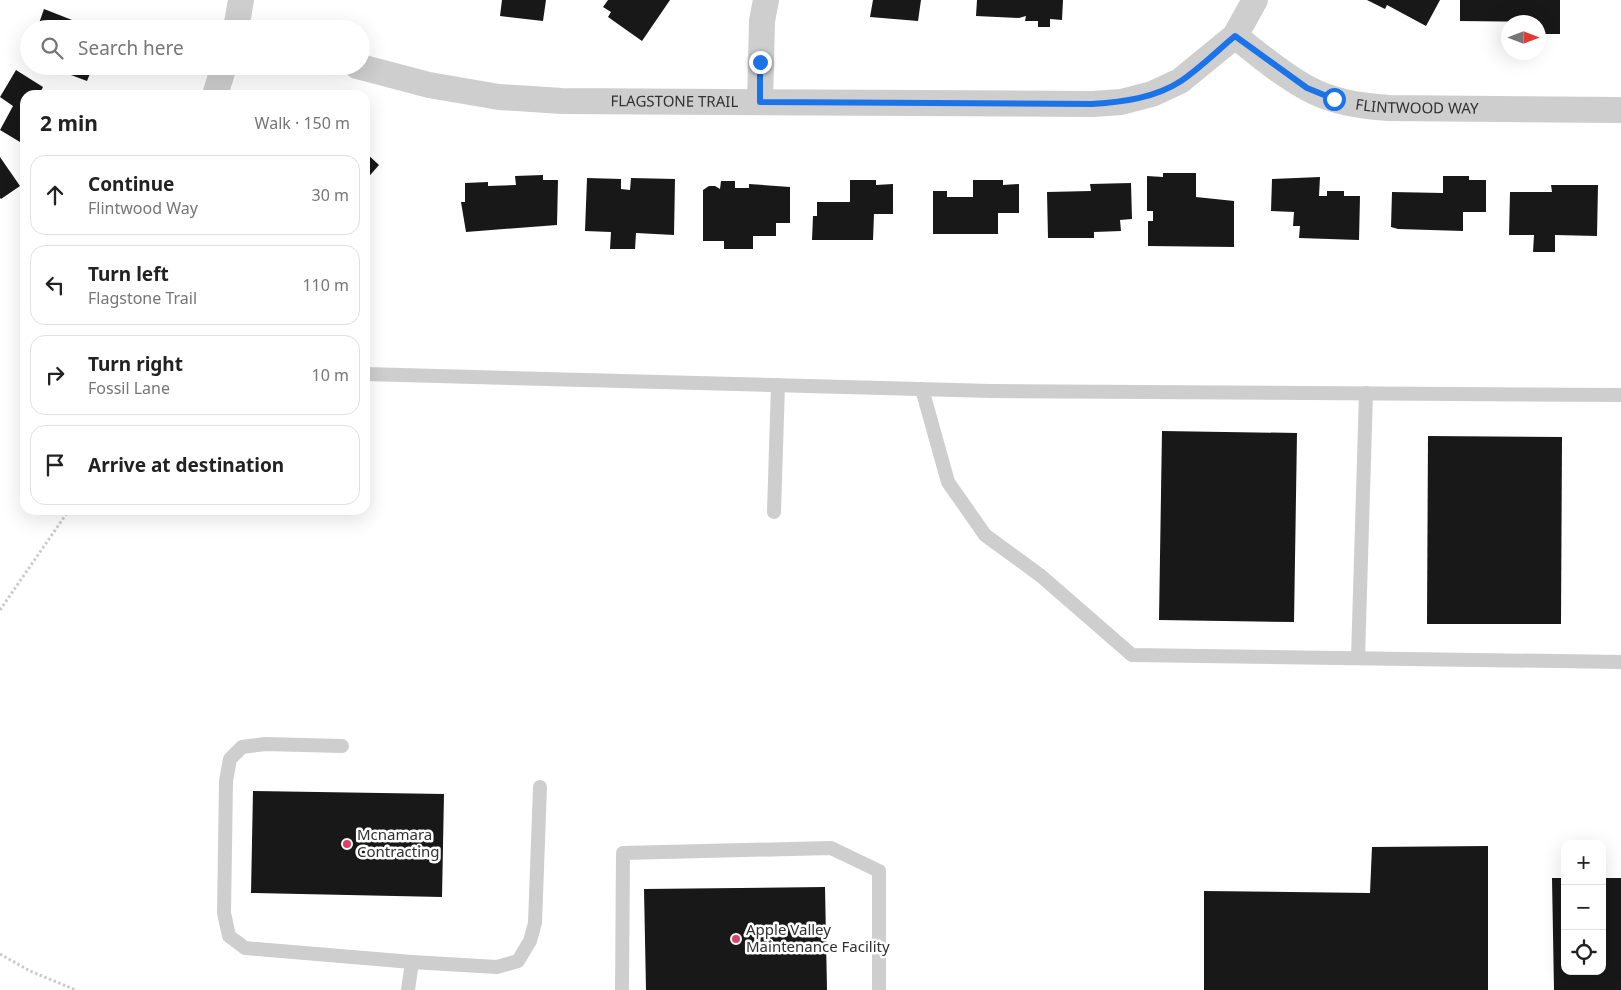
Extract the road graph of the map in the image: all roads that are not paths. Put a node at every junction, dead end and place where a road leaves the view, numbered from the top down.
1 (241, 0) edge
2 (766, 0) edge
3 (1255, 0) edge
4 (238, 20) edge
5 (1235, 36) junction
6 (370, 69) edge
7 (221, 75) edge
8 (217, 90) edge
9 (760, 102) junction
10 (1621, 110) edge
11 (370, 374) edge
12 (778, 385) junction
13 (922, 389) junction
14 (1366, 393) junction
15 (1621, 395) edge
16 (774, 512) dead end
17 (1358, 658) junction
18 (1621, 662) edge
19 (342, 746) dead end
20 (540, 787) dead end
21 (412, 962) junction
22 (408, 990) edge
23 (622, 990) edge
24 (879, 990) edge

1 - 4 street
2 - 9 street
3 - 5 street, FLAGSTONE TRAIL
5 - 9 street, FLAGSTONE TRAIL
5 - 10 street, FLINTWOOD WAY
6 - 9 street, FLAGSTONE TRAIL
7 - 8 street
11 - 12 lane
12 - 13 lane
12 - 16 lane
13 - 14 lane
13 - 17 lane
14 - 15 lane
14 - 17 lane
17 - 18 lane
19 - 21 lane
20 - 21 lane
21 - 22 lane
23 - 24 lane

